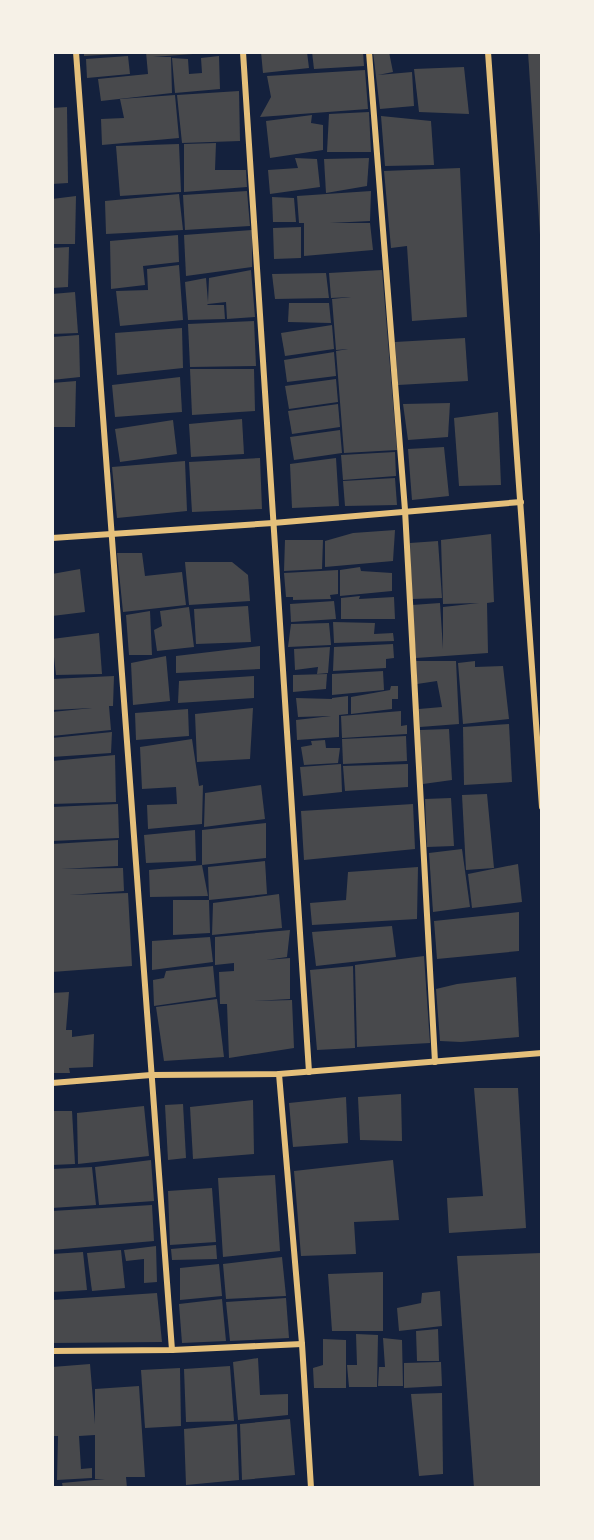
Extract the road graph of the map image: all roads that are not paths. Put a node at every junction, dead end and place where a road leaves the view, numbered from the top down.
1 (76, 52) edge
2 (243, 52) edge
3 (369, 52) edge
4 (488, 52) edge
5 (521, 502) junction
6 (405, 510) junction
7 (273, 523) junction
8 (111, 534) junction
9 (52, 538) edge
10 (542, 807) edge
11 (542, 1053) edge
12 (435, 1062) junction
13 (309, 1071) junction
14 (279, 1074) junction
15 (151, 1075) junction
16 (52, 1083) edge
17 (302, 1344) junction
18 (172, 1350) junction
19 (52, 1351) edge
20 (311, 1488) edge

1 - 8 street
2 - 7 street
3 - 6 street
4 - 5 street
5 - 6 street
5 - 10 street
6 - 7 street
6 - 12 street
7 - 8 street
7 - 13 street
8 - 9 street
8 - 15 street
11 - 12 street
12 - 13 street
13 - 14 street
14 - 15 street
14 - 17 street
15 - 16 street
15 - 18 street
17 - 18 street
17 - 20 street
18 - 19 street

